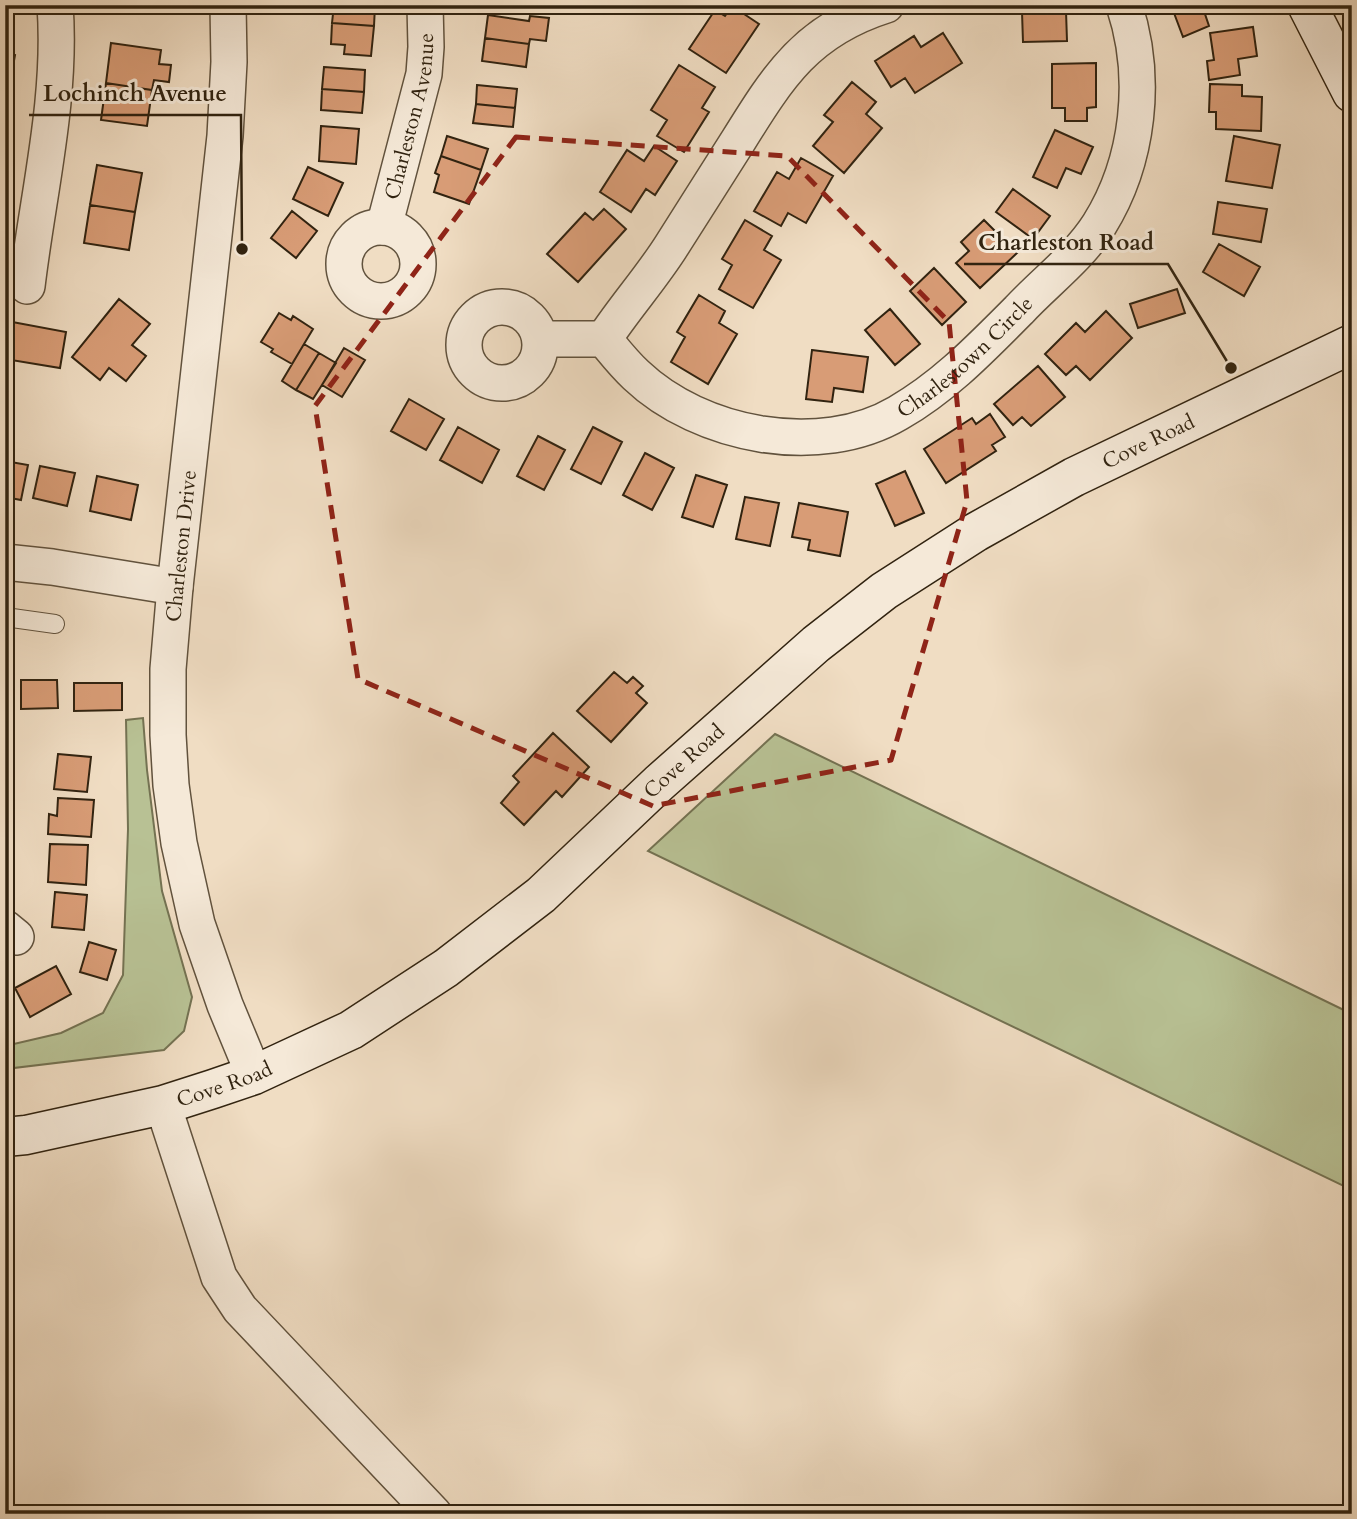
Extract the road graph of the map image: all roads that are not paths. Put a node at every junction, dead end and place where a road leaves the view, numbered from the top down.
1 (55, 5) edge
2 (228, 5) edge
3 (425, 5) edge
4 (886, 5) edge
5 (1124, 5) edge
6 (1307, 5) edge
7 (1343, 50) edge
8 (1352, 93) edge
9 (20, 217) edge
10 (384, 227) dead end
11 (27, 286) dead end
12 (540, 339) dead end
13 (604, 339) junction
14 (1352, 344) edge
15 (5, 562) edge
16 (176, 587) junction
17 (5, 617) edge
18 (55, 624) dead end
19 (254, 1074) junction
20 (163, 1105) junction
21 (5, 1137) edge
22 (434, 1514) edge

1 - 9 street
2 - 16 street, Charleston Drive
3 - 10 street, Charleston Avenue
4 - 13 street
5 - 13 street, Charlestown Circle
6 - 7 street
7 - 8 street
9 - 11 street
12 - 13 street
14 - 19 street, Cove Road
15 - 16 street
16 - 19 street, Charleston Drive
17 - 18 lane
19 - 20 street, Cove Road
20 - 21 street, Cove Road
20 - 22 street

